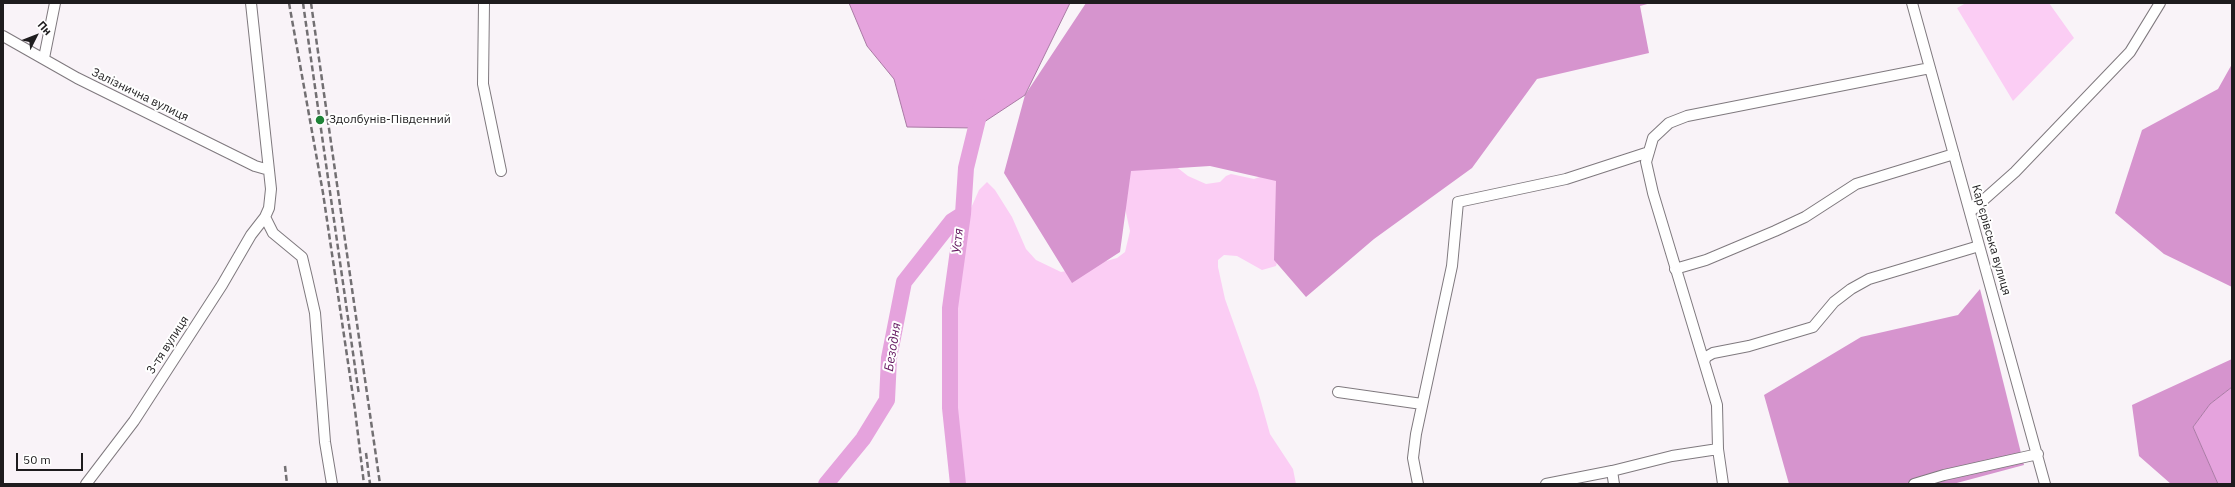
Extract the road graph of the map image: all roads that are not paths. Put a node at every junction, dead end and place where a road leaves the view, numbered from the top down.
1 (55, 3) edge
2 (251, 3) edge
3 (484, 3) edge
4 (1912, 3) edge
5 (2160, 3) edge
6 (3, 36) edge
7 (44, 58) junction
8 (1930, 68) junction
9 (1649, 152) junction
10 (1954, 154) junction
11 (269, 170) junction
12 (501, 171) dead end
13 (1970, 212) junction
14 (265, 217) junction
15 (1979, 246) junction
16 (1675, 269) junction
17 (1704, 362) junction
18 (1338, 392) dead end
19 (1422, 404) junction
20 (1718, 449) junction
21 (2038, 454) junction
22 (1612, 471) junction
23 (1930, 482) edge
24 (86, 484) edge
25 (332, 484) edge
26 (1418, 484) edge
27 (1546, 484) edge
28 (1614, 484) edge
29 (1723, 484) edge
30 (1914, 484) edge
31 (2045, 484) edge

1 - 7 street
2 - 11 street
3 - 12 street
4 - 8 street, Кар'єрівська вулиця
5 - 13 street
6 - 7 street, Залізнична вулиця
7 - 11 street, Залізнична вулиця
8 - 9 street
8 - 10 street, Кар'єрівська вулиця
9 - 16 street
9 - 19 street
10 - 13 street, Кар'єрівська вулиця
10 - 16 street
11 - 14 street
13 - 15 street, Кар'єрівська вулиця
14 - 24 street, 3-тя вулиця
14 - 25 street
15 - 17 street
15 - 21 street, Кар'єрівська вулиця
16 - 17 street
17 - 20 street
18 - 19 street
19 - 26 street
20 - 22 street
20 - 29 street
21 - 23 street
21 - 31 street, Кар'єрівська вулиця
22 - 27 street
22 - 28 street
23 - 30 street

